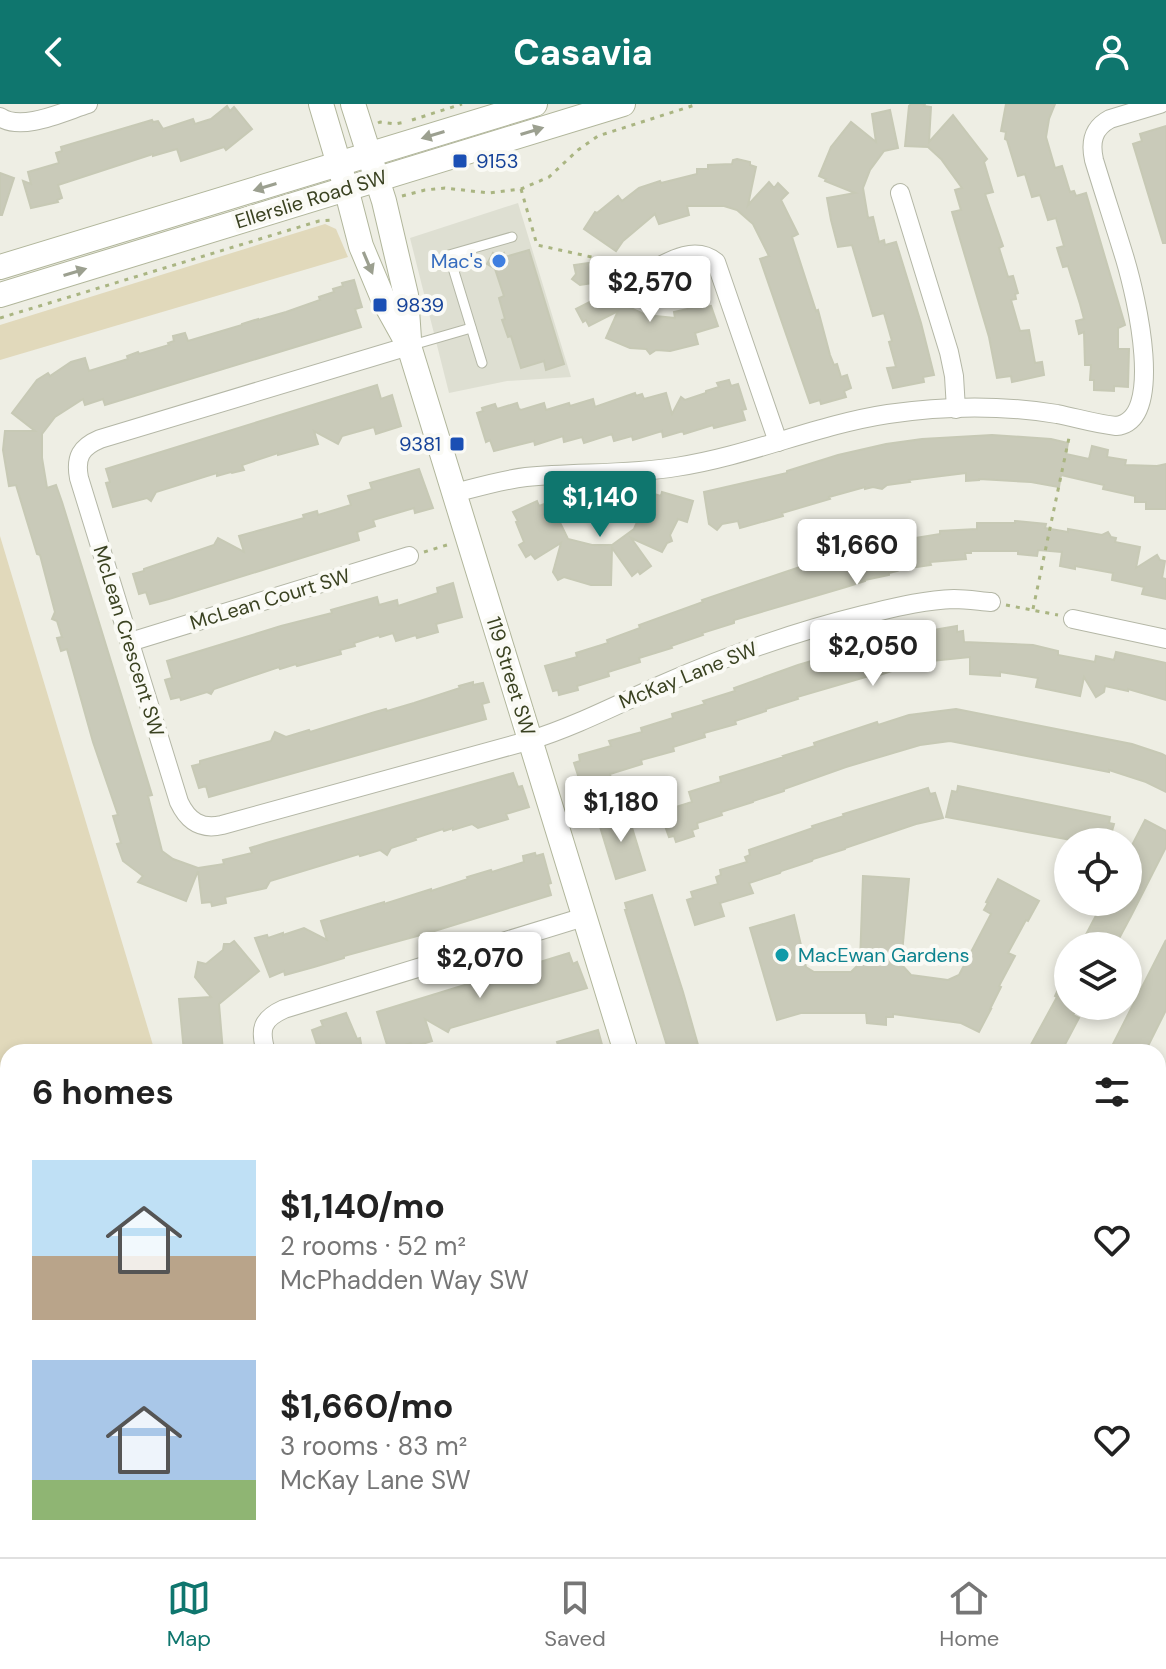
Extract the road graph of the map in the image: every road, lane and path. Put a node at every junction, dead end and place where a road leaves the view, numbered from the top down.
1 (88, 104) edge
2 (321, 104) edge
3 (353, 104) edge
4 (462, 104) edge
5 (535, 104) edge
6 (623, 104) edge
7 (698, 104) edge
8 (1160, 104) edge
9 (2, 119) edge
10 (375, 124) dead end
11 (370, 154) junction
12 (339, 164) junction
13 (377, 179) junction
14 (346, 188) junction
15 (521, 189) junction
16 (900, 193) dead end
17 (399, 196) dead end
18 (333, 220) dead end
19 (512, 237) dead end
20 (0, 267) edge
21 (653, 270) joint
22 (0, 295) edge
23 (0, 318) edge
24 (471, 328) junction
25 (409, 346) junction
26 (482, 363) dead end
27 (956, 409) junction
28 (1073, 417) junction
29 (778, 442) junction
30 (592, 475) junction
31 (455, 493) junction
32 (592, 503) dead end
33 (450, 544) dead end
34 (409, 556) joint
35 (991, 602) joint
36 (1033, 609) junction
37 (1073, 619) joint
38 (1166, 639) edge
39 (130, 642) junction
40 (531, 740) junction
41 (584, 917) junction
42 (264, 1044) edge
43 (624, 1044) edge

1 - 9 street
2 - 12 street, 119 Street SW
3 - 11 street, 119 Street SW
4 - 10 path
5 -> 11 street, Ellerslie Road SW
13 -> 6 street, Ellerslie Road SW
7 - 15 path
8 - 28 street
11 - 12 street, Ellerslie Road SW
11 - 13 street, 119 Street SW
12 - 14 street, 119 Street SW
12 -> 20 street, Ellerslie Road SW
13 - 14 street, Ellerslie Road SW
13 - 25 street, 119 Street SW
22 -> 14 street, Ellerslie Road SW
14 -> 25 street, 119 Street SW
15 - 17 path
15 - 21 path
16 - 27 street
18 - 23 path
19 - 24 lane
21 - 29 street
24 - 25 lane
24 - 26 lane
25 - 31 street, 119 Street SW
25 - 39 street, McLean Crescent SW
27 - 28 street
27 - 29 street
28 - 36 path
29 - 30 street
30 - 31 street
30 - 32 street
31 - 40 street, 119 Street SW
33 - 34 path
34 - 39 street, McLean Court SW
35 - 36 path
35 - 40 street, McKay Lane SW
36 - 37 path
37 - 38 street
39 - 40 street, McLean Crescent SW
40 - 41 street, 119 Street SW
41 - 42 street
41 - 43 street, 119 Street SW

